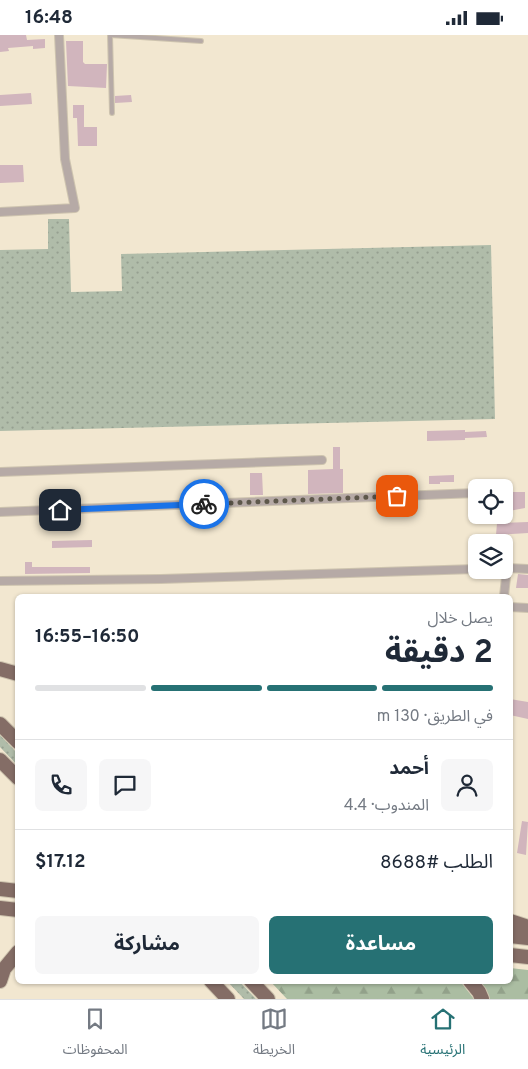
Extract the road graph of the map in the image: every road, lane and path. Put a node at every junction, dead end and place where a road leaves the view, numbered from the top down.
1 (59, 35) edge
2 (110, 35) edge
3 (201, 41) dead end
4 (112, 113) dead end
5 (0, 212) edge
6 (322, 460) dead end
7 (0, 472) edge
8 (468, 493) edge
9 (0, 512) edge
10 (468, 569) edge
11 (513, 569) edge
12 (528, 569) edge
13 (505, 579) edge
14 (0, 581) edge
15 (504, 594) edge
16 (513, 607) edge
17 (528, 608) edge
18 (0, 669) edge
19 (15, 673) edge
20 (0, 724) edge
21 (15, 738) edge
22 (0, 760) edge
23 (15, 775) edge
24 (0, 889) edge
25 (15, 891) edge
26 (0, 909) edge
27 (15, 910) edge
28 (513, 922) edge
29 (528, 927) edge
30 (513, 936) edge
31 (528, 937) edge
32 (513, 955) edge
33 (15, 956) edge
34 (528, 957) edge
35 (0, 981) edge
36 (214, 984) edge
37 (254, 984) edge
38 (472, 984) edge
39 (225, 997) edge
40 (268, 999) edge
41 (482, 999) edge

1 - 5 street
2 - 3 lane
2 - 4 lane
6 - 7 street
8 - 9 street
10 - 14 street
11 - 12 street
13 - 15 street
16 - 17 street
18 - 19 highway
20 - 21 highway
22 - 23 highway
24 - 25 highway
26 - 27 highway
28 - 29 highway
30 - 31 highway
32 - 34 highway
33 - 35 highway
36 - 39 highway
37 - 40 highway
38 - 41 highway

